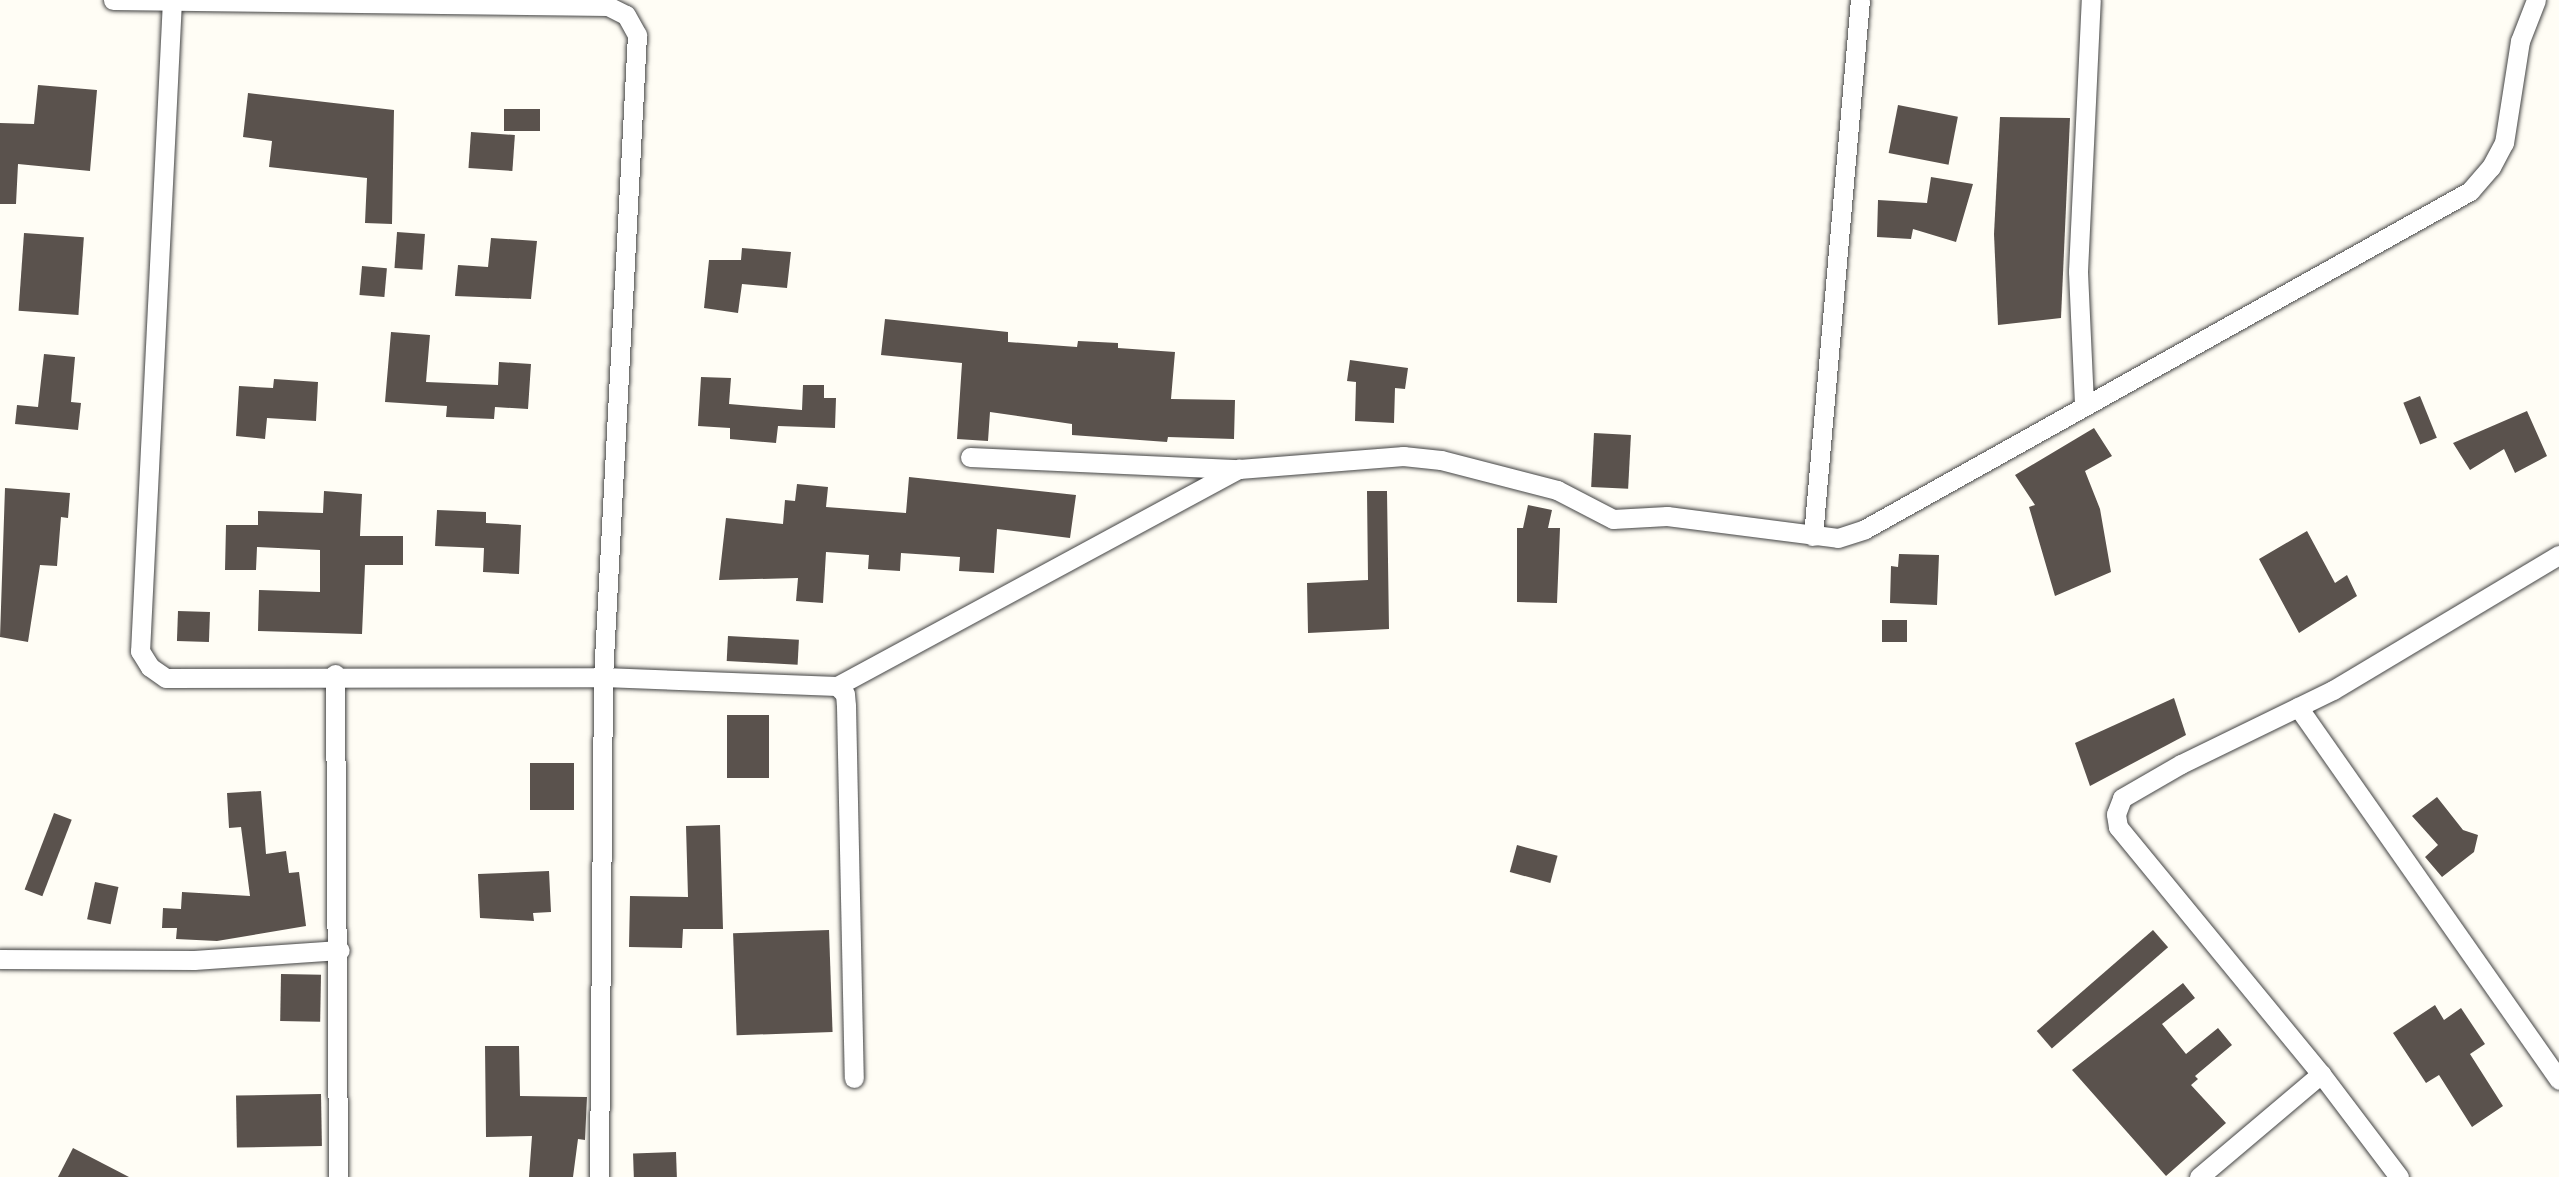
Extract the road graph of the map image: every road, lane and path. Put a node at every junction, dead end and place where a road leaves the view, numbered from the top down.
1 (113, 0) edge
2 (1860, 0) edge
3 (2091, 0) edge
4 (2536, 0) edge
5 (172, 2) edge
6 (2084, 404) junction
7 (970, 457) dead end
8 (1239, 469) junction
9 (1814, 536) junction
10 (2559, 555) edge
11 (335, 674) junction
12 (603, 677) junction
13 (837, 686) junction
14 (2298, 707) junction
15 (340, 950) junction
16 (0, 959) edge
17 (2321, 1074) junction
18 (854, 1078) dead end
19 (2559, 1080) edge
20 (338, 1177) edge
21 (599, 1177) edge
22 (2199, 1177) edge
23 (2399, 1177) edge

1 - 5 street
2 - 9 street
3 - 6 street
4 - 6 street
5 - 11 street
5 - 12 street
6 - 9 street
7 - 8 street
8 - 9 street
8 - 13 street
10 - 14 street
11 - 12 street
11 - 15 street
12 - 13 street
12 - 21 street
13 - 18 street
14 - 17 street
14 - 19 street
15 - 16 street
15 - 20 street
17 - 22 street
17 - 23 street

